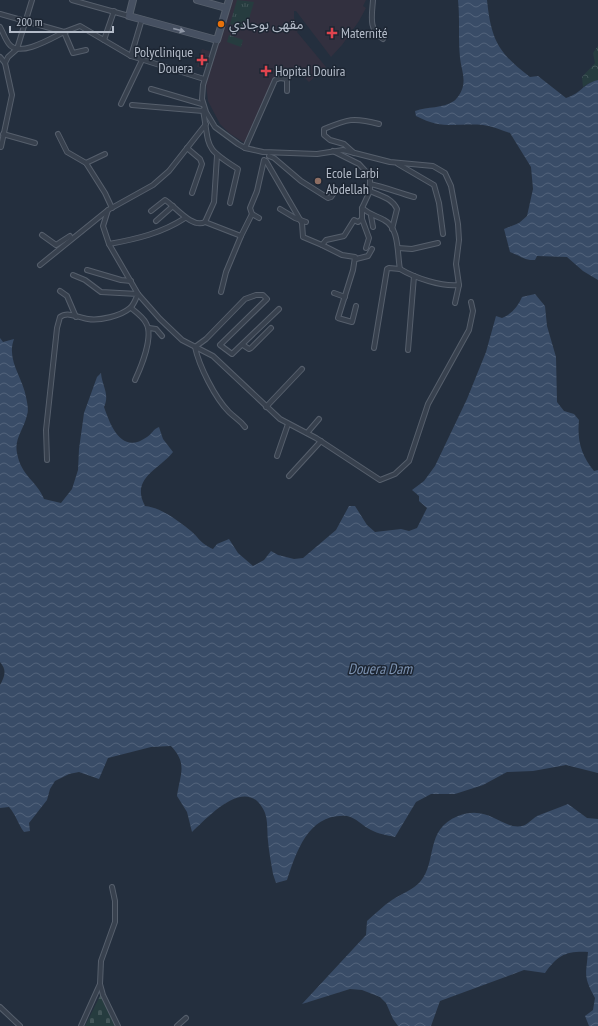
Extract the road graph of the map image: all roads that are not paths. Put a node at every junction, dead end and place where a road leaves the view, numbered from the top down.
1 (32, 0) edge
2 (72, 0) edge
3 (133, 0) edge
4 (197, 0) edge
5 (229, 0) edge
6 (373, 0) edge
7 (226, 8) junction
8 (114, 11) junction
9 (0, 14) edge
10 (129, 16) junction
11 (142, 19) junction
12 (26, 20) junction
13 (0, 27) edge
14 (64, 32) junction
15 (383, 39) dead end
16 (104, 40) junction
17 (217, 40) junction
18 (17, 49) junction
19 (86, 50) dead end
20 (131, 56) junction
21 (0, 57) edge
22 (142, 60) junction
23 (5, 63) junction
24 (204, 79) junction
25 (151, 89) dead end
26 (287, 91) dead end
27 (202, 102) junction
28 (121, 104) dead end
29 (132, 105) dead end
30 (204, 111) junction
31 (206, 124) junction
32 (379, 124) dead end
33 (4, 134) junction
34 (58, 134) dead end
35 (35, 143) dead end
36 (1, 146) edge
37 (187, 148) junction
38 (245, 148) junction
39 (332, 151) junction
40 (104, 154) dead end
41 (356, 155) junction
42 (217, 156) junction
43 (267, 156) junction
44 (86, 163) junction
45 (396, 163) junction
46 (370, 184) junction
47 (349, 192) dead end
48 (370, 192) junction
49 (192, 193) dead end
50 (414, 197) dead end
51 (230, 203) dead end
52 (173, 206) junction
53 (362, 208) junction
54 (110, 209) junction
55 (280, 209) dead end
56 (152, 211) dead end
57 (371, 216) junction
58 (185, 218) junction
59 (362, 219) junction
60 (300, 220) junction
61 (156, 221) dead end
62 (206, 222) junction
63 (306, 222) dead end
64 (373, 227) dead end
65 (392, 229) junction
66 (81, 230) junction
67 (443, 234) dead end
68 (42, 235) dead end
69 (241, 236) junction
70 (438, 243) dead end
71 (110, 244) junction
72 (322, 245) junction
73 (366, 248) dead end
74 (398, 248) junction
75 (372, 249) dead end
76 (356, 259) junction
77 (40, 265) dead end
78 (87, 270) dead end
79 (400, 270) junction
80 (73, 275) dead end
81 (414, 276) junction
82 (131, 281) junction
83 (459, 285) junction
84 (60, 291) dead end
85 (221, 292) dead end
86 (334, 293) dead end
87 (138, 294) junction
88 (345, 297) junction
89 (471, 302) dead end
90 (455, 303) dead end
91 (356, 306) dead end
92 (131, 308) junction
93 (279, 309) dead end
94 (76, 317) junction
95 (148, 328) junction
96 (271, 328) dead end
97 (162, 336) dead end
98 (243, 345) junction
99 (195, 347) junction
100 (374, 348) dead end
101 (408, 350) dead end
102 (302, 369) dead end
103 (136, 380) dead end
104 (266, 407) junction
105 (320, 419) dead end
106 (288, 424) junction
107 (245, 427) dead end
108 (307, 433) junction
109 (321, 441) junction
110 (277, 456) dead end
111 (47, 460) dead end
112 (289, 476) dead end
113 (112, 887) dead end
114 (100, 984) junction
115 (0, 1007) edge
116 (186, 1018) dead end
117 (20, 1026) edge
118 (81, 1026) edge
119 (118, 1026) edge
120 (177, 1026) edge

1 - 12 street
2 - 8 street
3 - 10 street
4 - 7 street
5 - 7 street
6 - 15 street
7 - 17 street
8 - 10 street
8 - 16 street
9 - 12 street
10 - 11 street
11 -> 17 street
11 - 20 street
12 - 14 street
12 - 18 street
13 - 18 street
14 - 16 street
14 - 18 street
14 - 19 street
16 - 20 street
17 - 24 street
18 - 23 street
20 - 22 street
21 - 23 street
22 - 24 street
22 - 28 street
23 - 33 street
24 - 27 street
25 - 27 street
26 - 38 street
27 - 30 street
27 - 38 street
29 - 30 street
30 - 31 street
31 - 37 street
31 - 42 street
32 - 41 street
33 - 35 street
33 - 36 street
34 - 44 street
37 - 49 street
37 - 54 street
38 - 43 street
39 - 41 street
39 - 43 street
39 - 46 street
40 - 44 street
41 - 45 street
42 - 51 street
42 - 62 street
43 - 47 street
43 - 60 street
43 - 69 street
44 - 54 street
45 - 67 street
45 - 83 street
46 - 48 street
46 - 50 street
48 - 53 street
48 - 65 street
52 - 56 street
52 - 58 street
52 - 61 street
53 - 57 street
53 - 59 street
54 - 66 street
54 - 71 street
55 - 60 street
57 - 64 street
57 - 65 street
58 - 62 street
58 - 71 street
59 - 72 street
59 - 73 street
60 - 63 street
60 - 72 street
62 - 69 street
65 - 74 street
66 - 68 street
66 - 77 street
69 - 85 street
70 - 74 street
71 - 82 street
72 - 76 street
74 - 79 street
75 - 76 street
76 - 88 street
78 - 82 street
79 - 81 street
79 - 100 street
80 - 87 street
81 - 83 street
81 - 101 street
82 - 87 street
83 - 90 street
84 - 94 street
86 - 88 street
87 - 92 street
87 - 99 street
88 - 91 street
89 - 109 street
92 - 94 street
92 - 95 street
93 - 98 street
94 - 111 street
95 - 97 street
95 - 103 street
96 - 98 street
98 - 99 street
99 - 104 street
99 - 107 street
102 - 104 street
104 - 106 street
105 - 108 street
106 - 108 street
106 - 110 street
108 - 109 street
109 - 112 street
113 - 114 street
114 - 118 street
114 - 119 street
115 - 117 street
116 - 120 street

